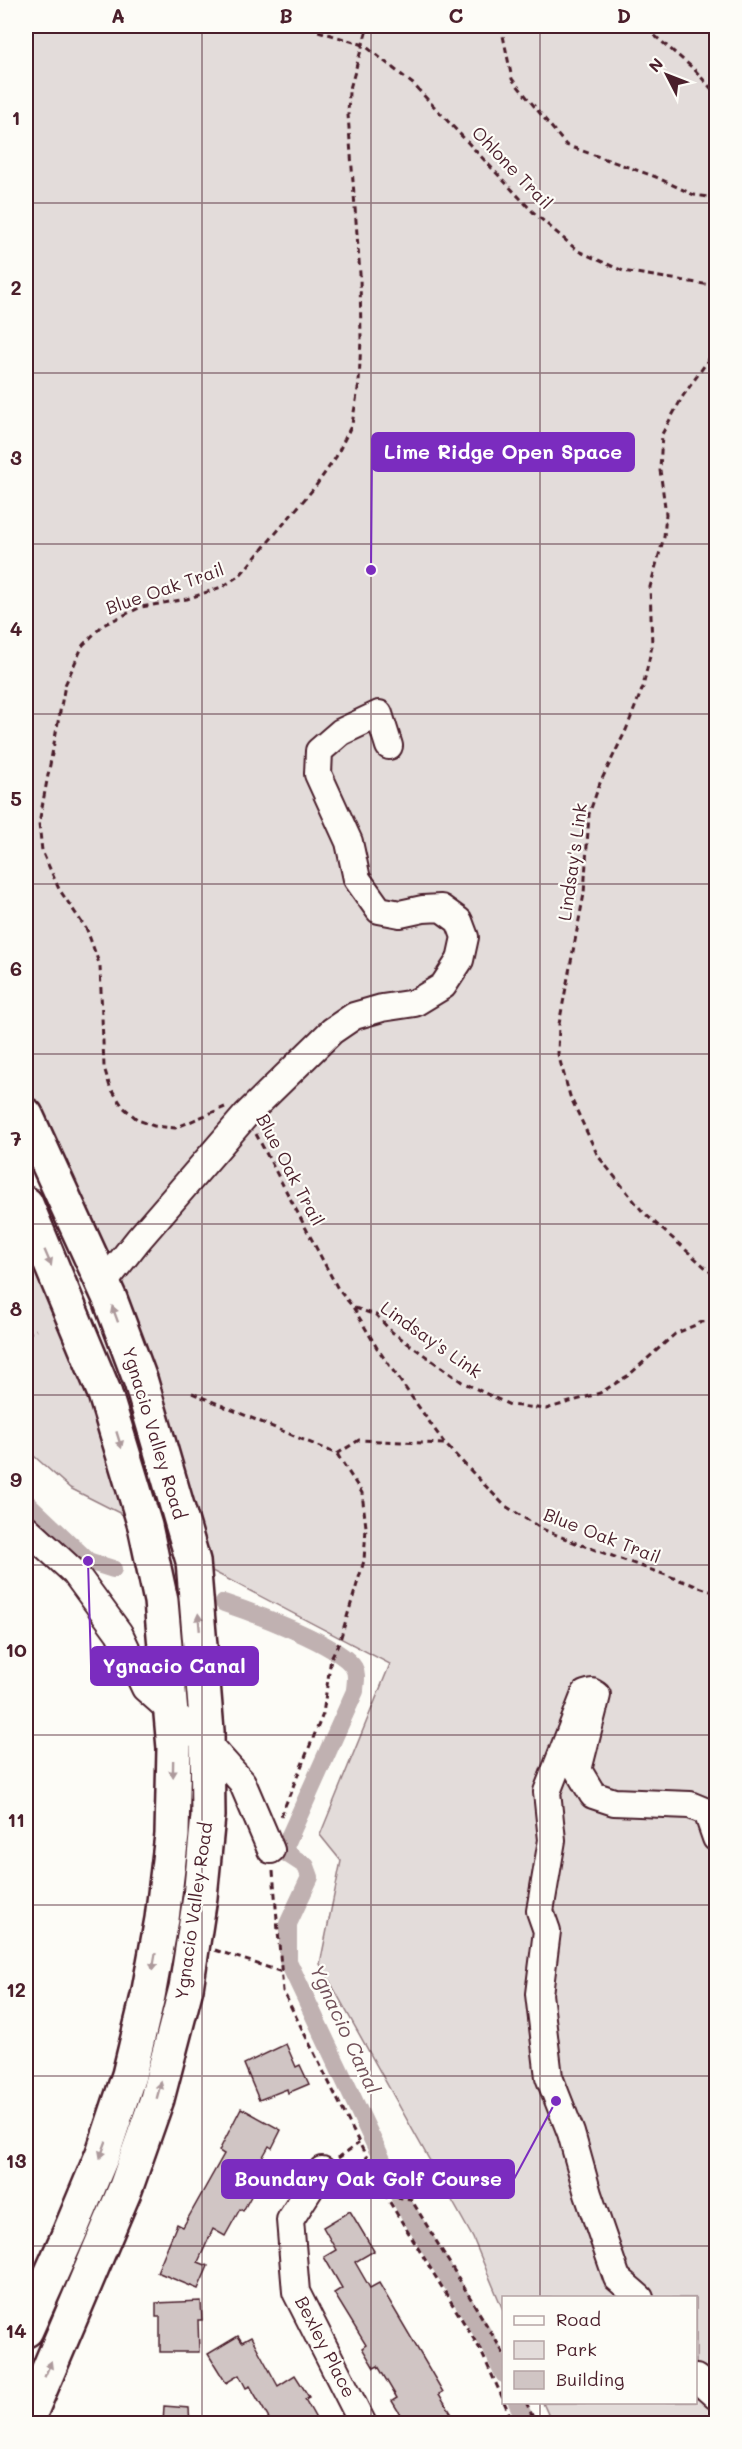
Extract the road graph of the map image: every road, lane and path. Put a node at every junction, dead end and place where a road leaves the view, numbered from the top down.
1 (309, 26) edge
2 (368, 26) edge
3 (501, 26) edge
4 (650, 26) edge
5 (364, 45) junction
6 (717, 94) edge
7 (717, 198) edge
8 (717, 286) edge
9 (717, 349) edge
10 (389, 746) dead end
11 (26, 1115) edge
12 (246, 1115) junction
13 (26, 1204) edge
14 (717, 1277) edge
15 (103, 1284) junction
16 (353, 1307) junction
17 (717, 1321) edge
18 (36, 1329) dead end
19 (26, 1334) edge
20 (192, 1393) dead end
21 (445, 1444) junction
22 (337, 1454) junction
23 (26, 1528) edge
24 (717, 1593) edge
25 (171, 1710) junction
26 (207, 1743) junction
27 (717, 1838) edge
28 (271, 1851) junction
29 (193, 1942) junction
30 (282, 1972) junction
31 (359, 2144) junction
32 (352, 2148) dead end
33 (322, 2170) dead end
34 (386, 2196) junction
35 (638, 2296) edge
36 (26, 2330) edge
37 (502, 2351) edge
38 (697, 2379) edge
39 (717, 2396) edge
40 (502, 2398) edge
41 (505, 2404) edge
42 (526, 2404) edge
43 (26, 2423) edge
44 (363, 2424) edge
45 (514, 2424) edge
46 (536, 2424) edge

1 - 5 path, Ohlone Trail
2 - 5 path, Blue Oak Trail
3 - 7 path
4 - 6 path
5 - 8 path, Ohlone Trail
5 - 12 path, Blue Oak Trail
9 - 14 path, Lindsay's Link
10 - 12 street
11 - 15 highway, Ygnacio Valley Road
12 - 15 street
12 - 16 path, Blue Oak Trail
13 -> 25 highway, Ygnacio Valley Road
26 -> 15 highway, Ygnacio Valley Road
16 - 17 path, Lindsay's Link
16 - 21 path, Blue Oak Trail
18 - 19 path
20 - 22 path
21 - 22 path
21 - 24 path, Blue Oak Trail
22 - 28 path
23 - 25 street
25 - 26 street
25 -> 36 highway, Ygnacio Valley Road
26 - 28 street
26 - 29 highway, Ygnacio Valley Road
27 - 35 street
28 - 30 path
29 - 30 path
43 -> 29 highway, Ygnacio Valley Road
30 - 31 path
31 - 32 path
31 - 34 path
33 - 44 street, Bexley Place
34 - 37 path
34 - 40 path
38 - 39 street
41 - 45 path
42 - 46 path

